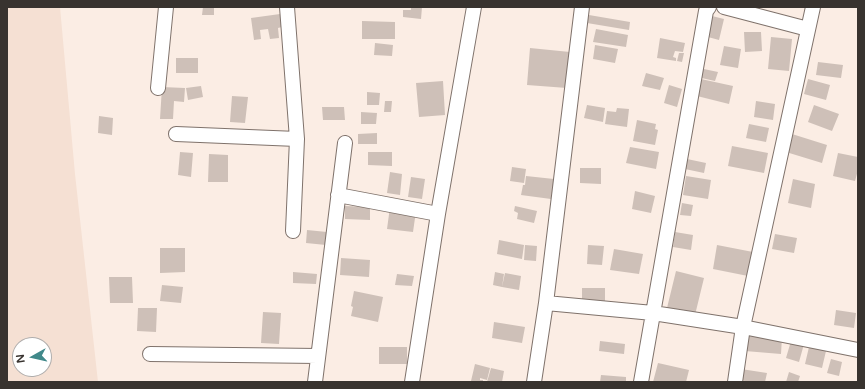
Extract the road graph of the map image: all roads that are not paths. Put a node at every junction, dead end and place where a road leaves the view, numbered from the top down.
1 (166, 7) edge
2 (287, 7) edge
3 (474, 7) edge
4 (582, 7) edge
5 (709, 7) edge
6 (724, 7) edge
7 (814, 7) edge
8 (808, 29) junction
9 (158, 88) dead end
10 (176, 134) dead end
11 (297, 139) junction
12 (345, 143) dead end
13 (338, 194) junction
14 (438, 214) junction
15 (293, 231) dead end
16 (546, 303) junction
17 (653, 313) junction
18 (743, 326) junction
19 (858, 350) edge
20 (150, 354) dead end
21 (318, 356) junction
22 (315, 382) edge
23 (412, 382) edge
24 (534, 382) edge
25 (641, 382) edge
26 (735, 382) edge

1 - 9 street
2 - 11 street
3 - 14 street
4 - 16 street
5 - 17 street
6 - 8 street
7 - 8 street
8 - 18 street
10 - 11 street
11 - 15 street
12 - 13 street
13 - 14 street
13 - 21 street
14 - 23 street
16 - 17 street
16 - 24 street
17 - 18 street
17 - 25 street
18 - 19 street
18 - 26 street
20 - 21 street
21 - 22 street

